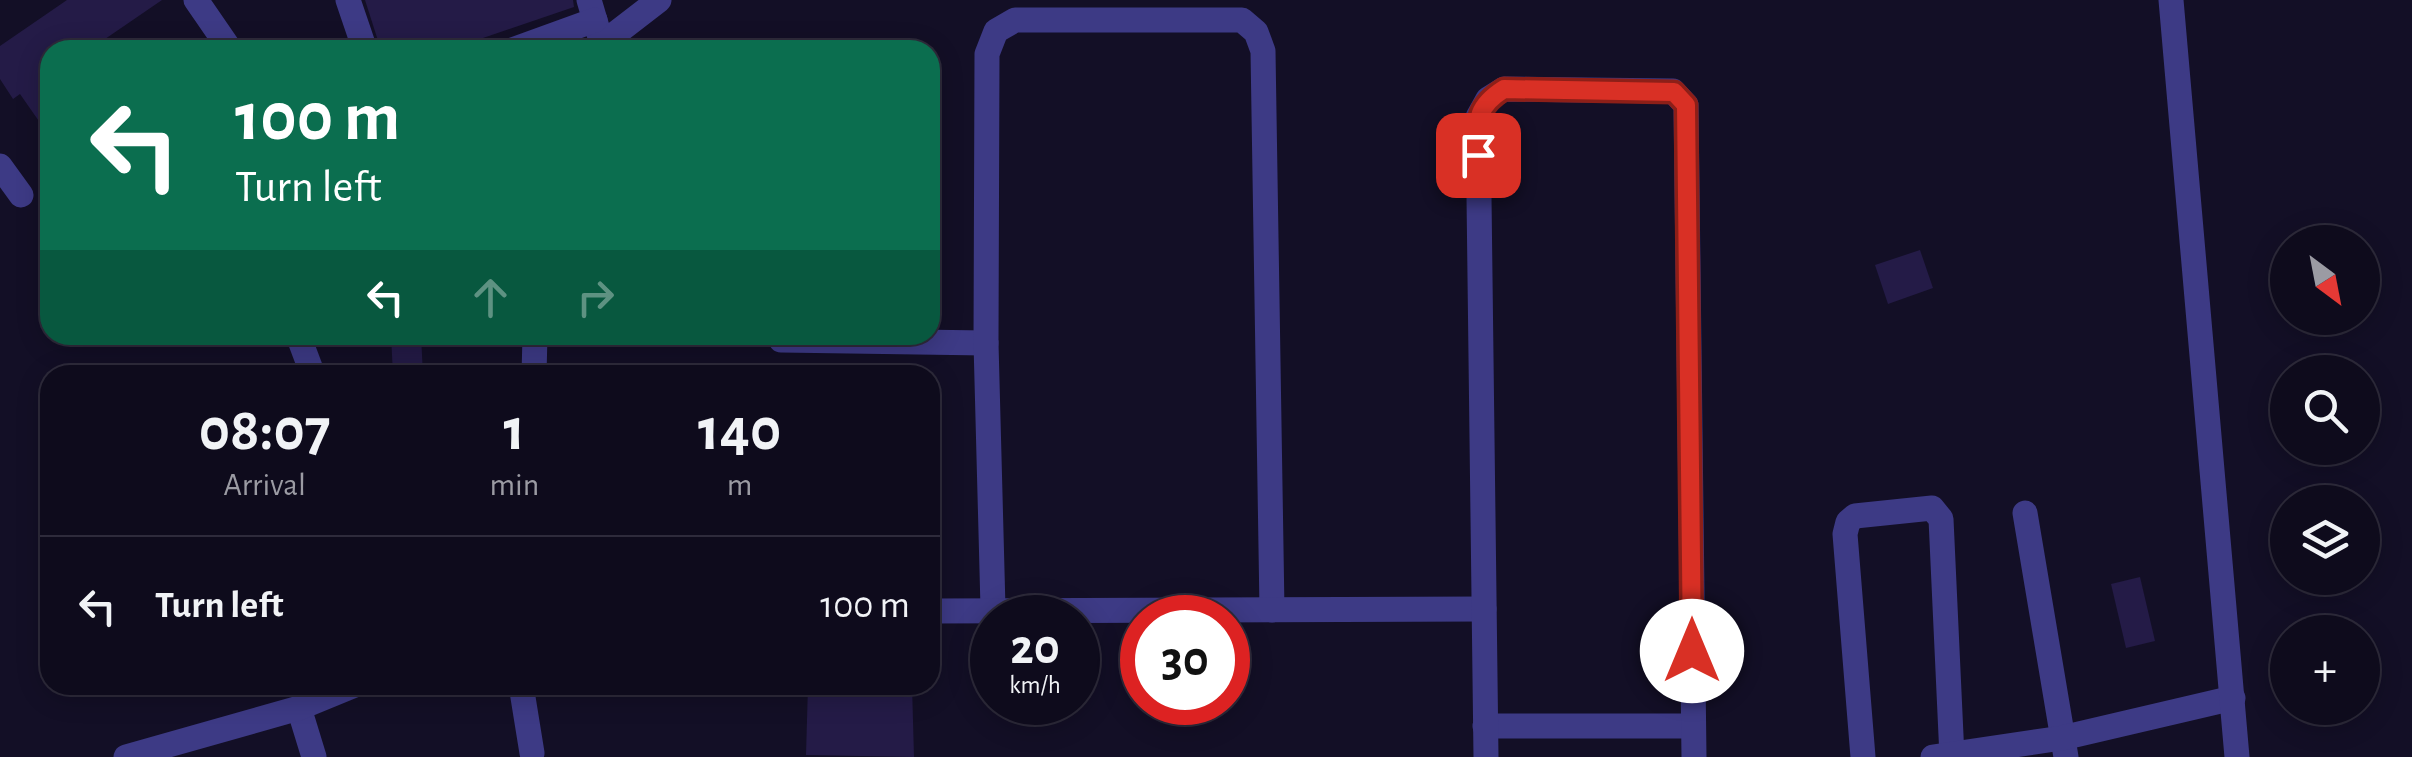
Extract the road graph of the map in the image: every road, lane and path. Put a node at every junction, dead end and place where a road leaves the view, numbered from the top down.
1 (196, 0) edge
2 (348, 0) edge
3 (659, 0) edge
4 (2171, 0) edge
5 (1099, 9) edge
6 (592, 10) edge
7 (223, 40) edge
8 (362, 40) edge
9 (532, 40) edge
10 (601, 40) edge
11 (607, 40) edge
12 (0, 166) edge
13 (21, 195) dead end
14 (940, 342) edge
15 (986, 343) junction
16 (2024, 513) dead end
17 (993, 595) edge
18 (970, 609) edge
19 (1100, 609) edge
20 (1484, 609) junction
21 (1272, 610) junction
22 (940, 611) edge
23 (330, 695) edge
24 (522, 695) edge
25 (2233, 698) junction
26 (299, 708) junction
27 (1485, 726) junction
28 (1693, 726) junction
29 (2064, 747) edge
30 (532, 753) dead end
31 (1945, 756) edge
32 (126, 757) edge
33 (314, 757) edge
34 (1486, 757) edge
35 (1694, 757) edge
36 (1862, 757) edge
37 (2237, 757) edge

1 - 7 street
2 - 8 street
3 - 11 street
4 - 25 street
5 - 15 street
5 - 21 street
6 - 9 street
6 - 10 street
12 - 13 street
14 - 15 street
15 - 17 street
16 - 29 street
18 - 22 street
19 - 21 street
20 - 21 street
20 - 27 street
20 - 28 street
23 - 26 street
24 - 30 street
25 - 29 street
25 - 37 street
26 - 32 street
26 - 33 street
27 - 28 street
27 - 34 street
28 - 35 street
29 - 31 street
31 - 36 street

